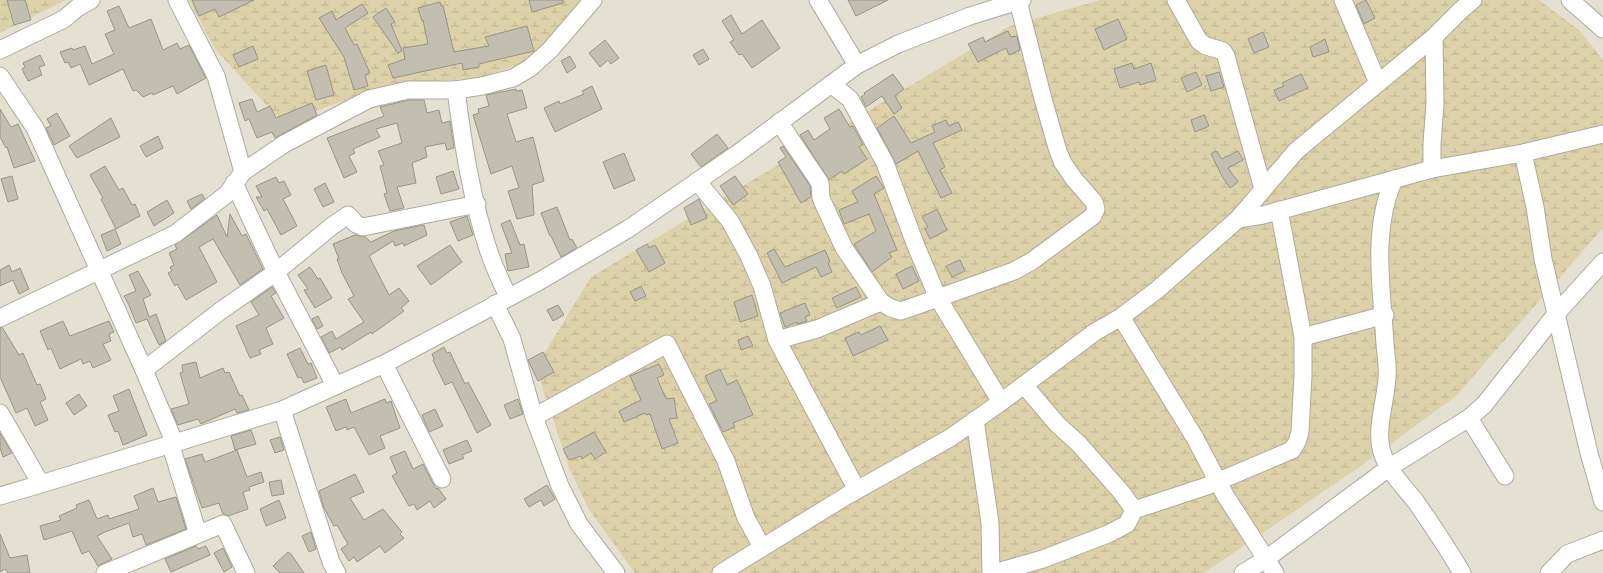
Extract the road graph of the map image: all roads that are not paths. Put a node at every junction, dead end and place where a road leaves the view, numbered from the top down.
1 (91, 0) edge
2 (177, 0) edge
3 (593, 0) edge
4 (818, 0) edge
5 (1176, 0) edge
6 (1343, 0) edge
7 (1474, 0) edge
8 (1570, 0) edge
9 (1011, 2) edge
10 (1603, 29) edge
11 (1434, 37) junction
12 (0, 50) edge
13 (857, 64) junction
14 (0, 76) edge
15 (1378, 83) junction
16 (831, 84) junction
17 (456, 90) junction
18 (779, 122) junction
19 (1603, 134) edge
20 (1523, 153) junction
21 (1432, 169) junction
22 (239, 177) junction
23 (1394, 179) junction
24 (697, 181) junction
25 (1263, 189) junction
26 (477, 204) junction
27 (1279, 210) junction
28 (1238, 219) junction
29 (1603, 263) edge
30 (99, 270) junction
31 (276, 272) junction
32 (938, 298) junction
33 (502, 300) junction
34 (881, 302) junction
35 (1556, 314) junction
36 (1384, 315) junction
37 (1121, 317) junction
38 (0, 318) edge
39 (1303, 337) junction
40 (777, 340) junction
41 (384, 364) junction
42 (144, 370) junction
43 (335, 385) junction
44 (1024, 386) junction
45 (1001, 402) junction
46 (282, 410) junction
47 (0, 413) edge
48 (534, 417) junction
49 (1469, 418) junction
50 (975, 420) junction
51 (173, 445) junction
52 (1390, 467) junction
53 (1505, 476) dead end
54 (442, 479) dead end
55 (1218, 481) junction
56 (42, 484) junction
57 (857, 490) junction
58 (0, 496) edge
59 (1603, 502) edge
60 (1134, 510) junction
61 (198, 534) junction
62 (1603, 540) edge
63 (762, 547) junction
64 (1266, 558) junction
65 (105, 573) edge
66 (246, 573) edge
67 (337, 573) edge
68 (616, 573) edge
69 (721, 573) edge
70 (991, 573) edge
71 (994, 573) edge
72 (1243, 573) edge
73 (1275, 573) edge
74 (1462, 573) edge
75 (1549, 573) edge

1 - 12 street
2 - 22 street
3 - 17 street
4 - 13 street
5 - 25 street
6 - 15 street
7 - 11 street
8 - 10 street
9 - 13 street
9 - 32 street
11 - 15 street
11 - 21 street
13 - 16 street
14 - 30 street
15 - 25 street
16 - 18 street
16 - 32 street
17 - 22 street
17 - 26 street
18 - 24 street
18 - 34 street
19 - 20 street
20 - 21 street
20 - 35 street
21 - 23 street
22 - 30 street
22 - 31 street
23 - 27 street
23 - 36 street
24 - 33 street
24 - 40 street
25 - 28 street
26 - 31 street
26 - 33 street
27 - 28 street
27 - 39 street
28 - 37 street
29 - 35 street
30 - 38 street
30 - 42 street
31 - 42 street
31 - 43 street
32 - 34 street
32 - 45 street
33 - 41 street
33 - 48 street
34 - 40 street
35 - 49 street
35 - 59 street
36 - 39 street
36 - 52 street
37 - 44 street
37 - 55 street
39 - 55 street
40 - 57 street
41 - 43 street
41 - 54 street
42 - 51 street
43 - 46 street
44 - 45 street
44 - 60 street
45 - 50 street
46 - 51 street
46 - 67 street
47 - 56 street
48 - 63 street
48 - 68 street
49 - 52 street
49 - 53 street
50 - 57 street
50 - 70 street
51 - 56 street
51 - 61 street
52 - 64 street
52 - 74 street
55 - 60 street
55 - 64 street
56 - 58 street
57 - 63 street
60 - 71 street
61 - 65 street
61 - 66 street
62 - 75 street
63 - 69 street
64 - 72 street
64 - 73 street

